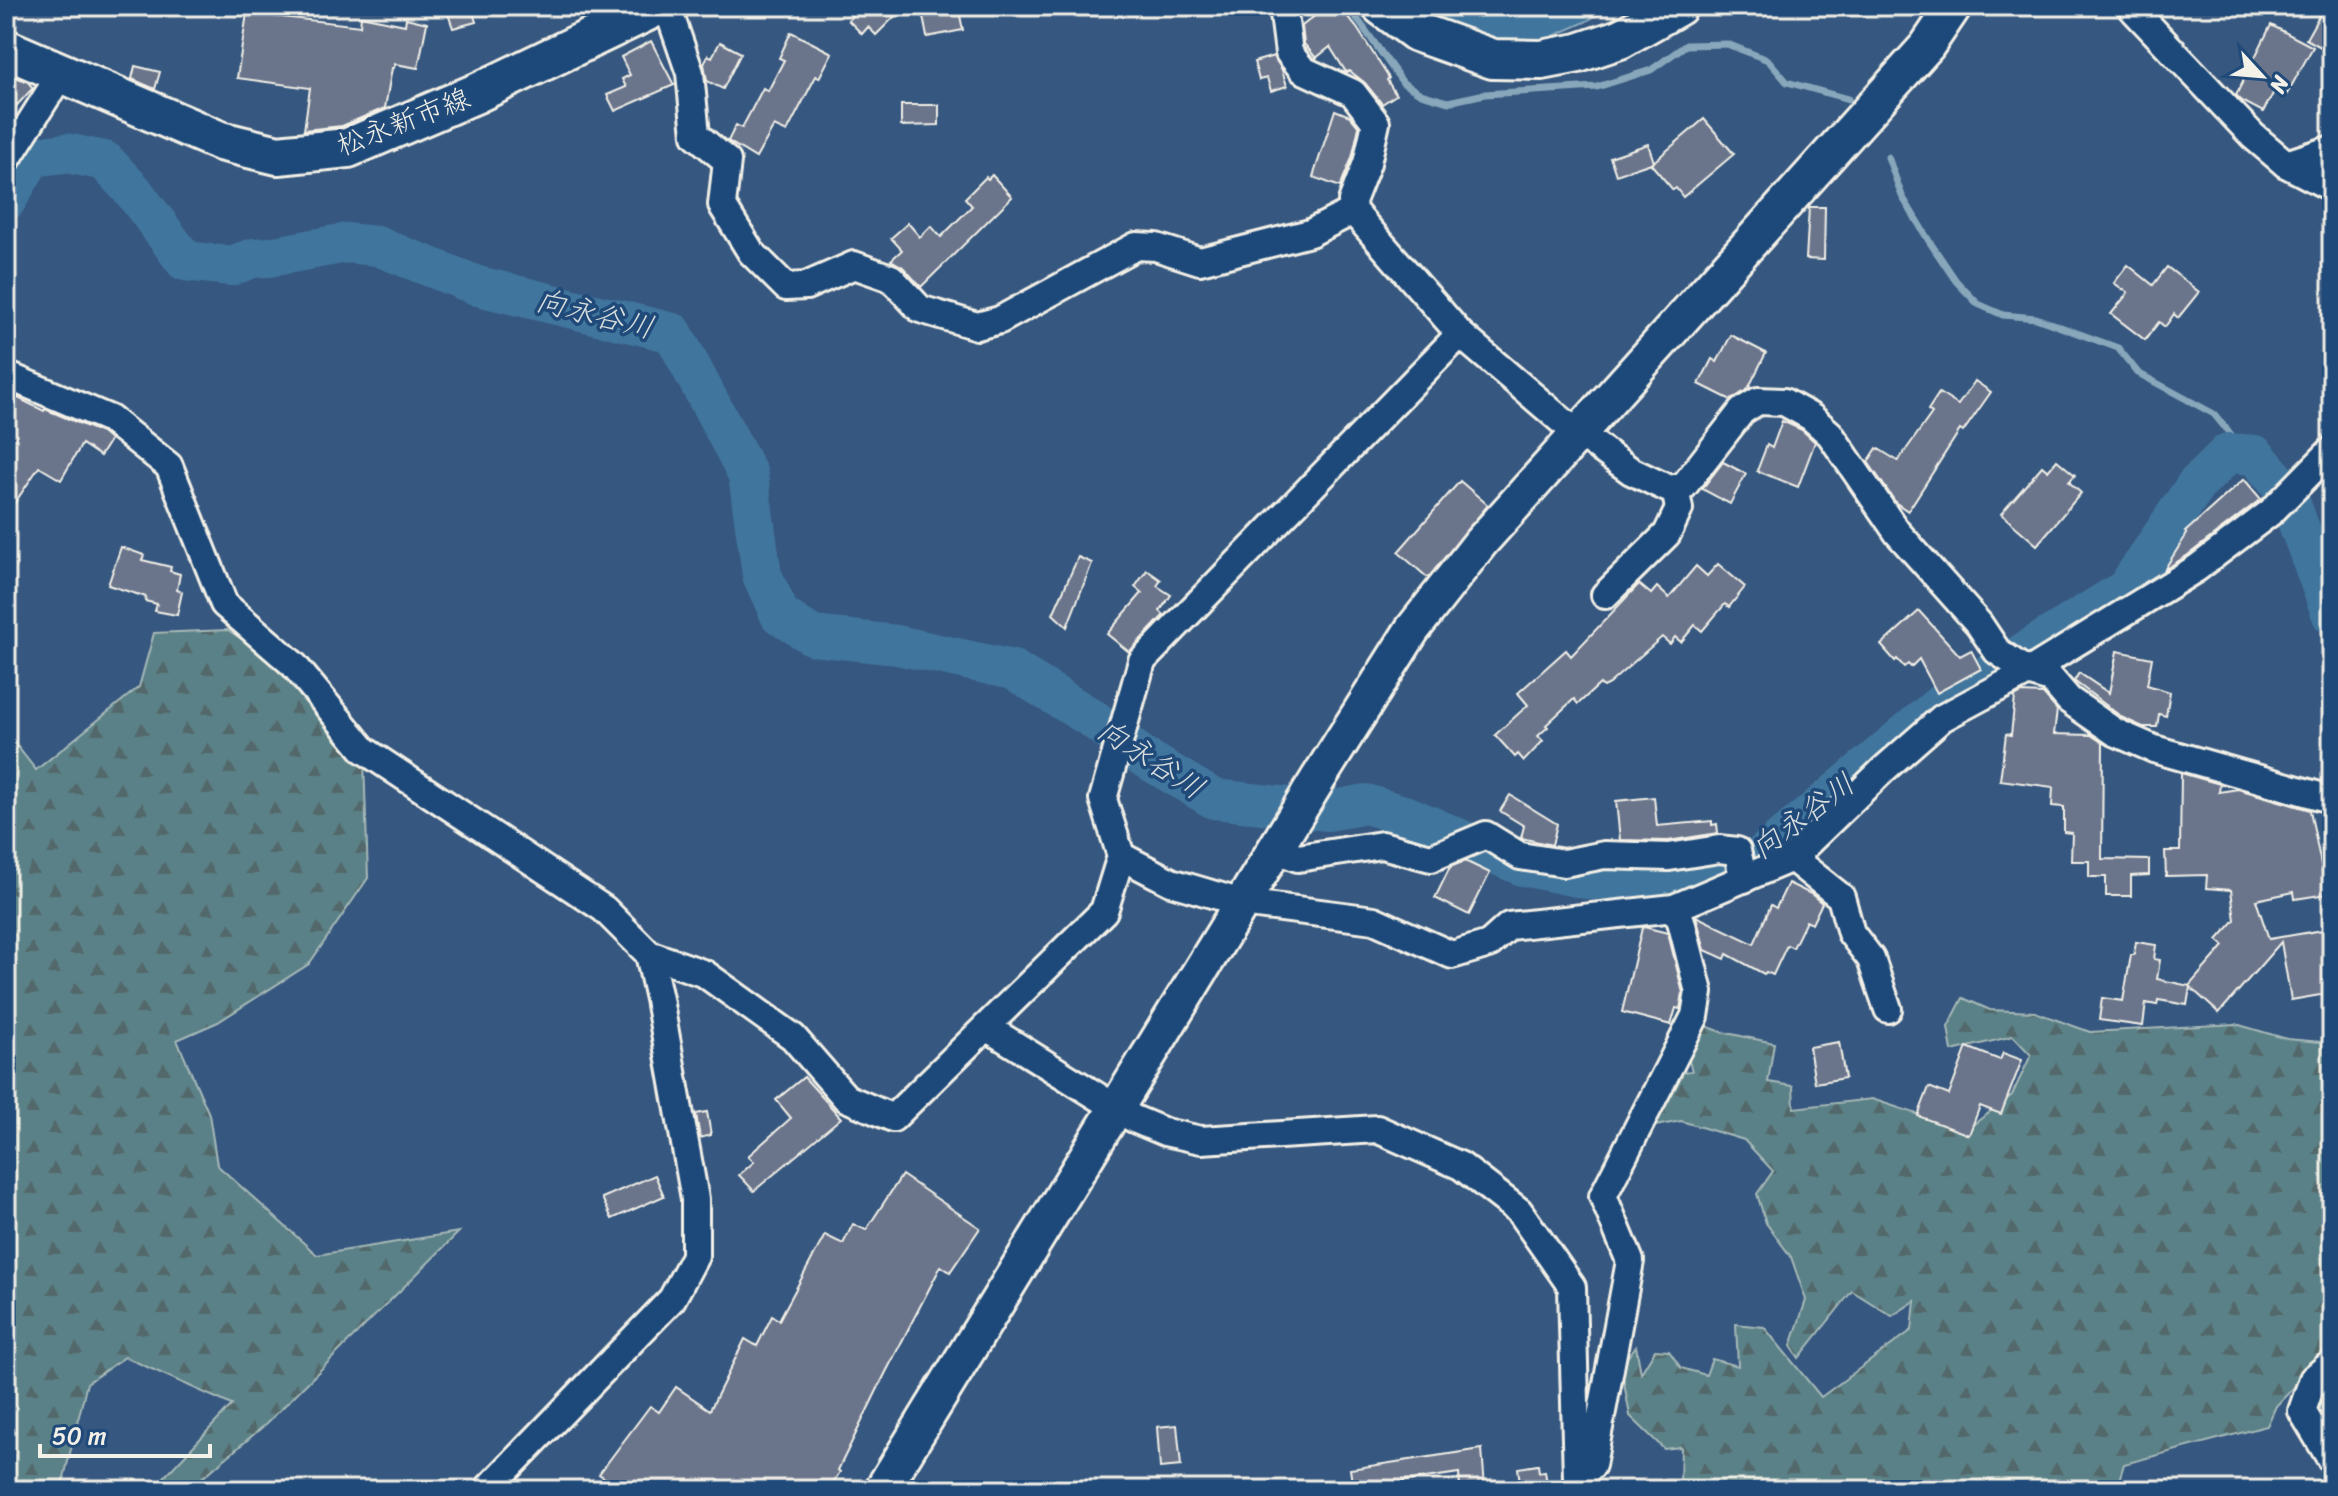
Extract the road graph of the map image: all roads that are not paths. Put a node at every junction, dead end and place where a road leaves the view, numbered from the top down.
1 (658, 6) edge
2 (667, 6) edge
3 (1283, 6) edge
4 (1382, 6) edge
5 (1678, 6) edge
6 (1954, 6) edge
7 (2130, 6) edge
8 (6, 49) edge
9 (61, 74) junction
10 (2332, 149) edge
11 (6, 161) edge
12 (2286, 164) junction
13 (2332, 188) edge
14 (1353, 211) junction
15 (1460, 334) junction
16 (6, 375) edge
17 (1579, 434) junction
18 (2332, 450) edge
19 (1675, 488) junction
20 (1605, 595) dead end
21 (2028, 672) junction
22 (2332, 797) edge
23 (1277, 845) junction
24 (1121, 856) junction
25 (1792, 858) junction
26 (1744, 879) junction
27 (1242, 903) junction
28 (1674, 908) junction
29 (649, 954) junction
30 (1888, 1009) dead end
31 (986, 1027) junction
32 (1115, 1106) junction
33 (2332, 1363) edge
34 (2332, 1461) edge
35 (1581, 1484) edge
36 (487, 1490) edge
37 (882, 1490) edge

1 - 9 main road, 松永新市線
2 - 14 street
3 - 14 street
4 - 5 main road
6 - 17 street
7 - 12 street
8 - 9 main road, 松永新市線
9 - 11 street
10 - 12 street
12 - 13 street
14 - 15 street
15 - 17 street
15 - 24 street
16 - 29 street
17 - 19 street
17 - 23 street
18 - 21 street
19 - 20 street
19 - 21 street
21 - 22 street
21 - 25 street
23 - 26 street
23 - 27 street
24 - 27 street
24 - 31 street
25 - 26 street
25 - 30 street
26 - 28 street
27 - 28 street
27 - 32 street
28 - 35 street
29 - 31 street
29 - 36 street
31 - 32 street
32 - 35 street
32 - 37 street
33 - 34 street

